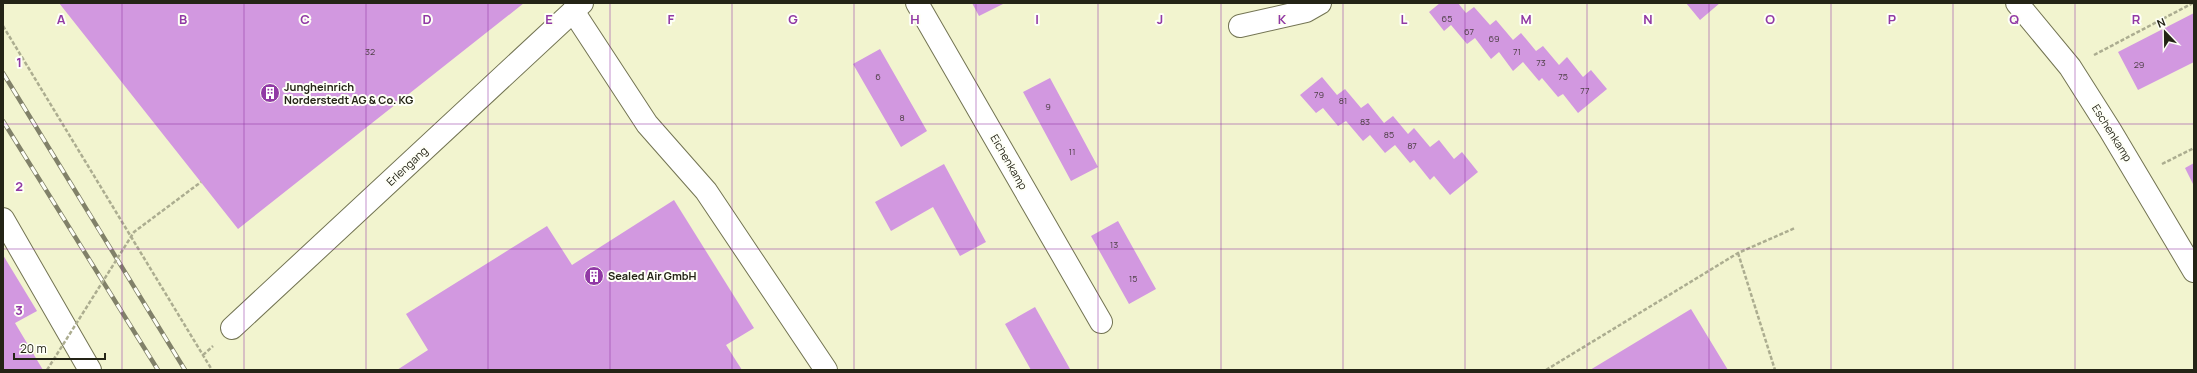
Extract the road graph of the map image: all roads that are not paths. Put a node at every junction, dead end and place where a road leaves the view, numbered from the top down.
1 (917, 3) edge
2 (1320, 3) edge
3 (2017, 3) edge
4 (578, 6) edge
5 (1240, 26) dead end
6 (3, 219) edge
7 (2194, 271) edge
8 (1101, 322) dead end
9 (232, 328) dead end
10 (90, 370) edge
11 (826, 370) edge

1 - 8 street, Eichenkamp
2 - 5 street
3 - 7 street, Eschenkamp
4 - 9 street, Erlengang
4 - 11 street
6 - 10 street

